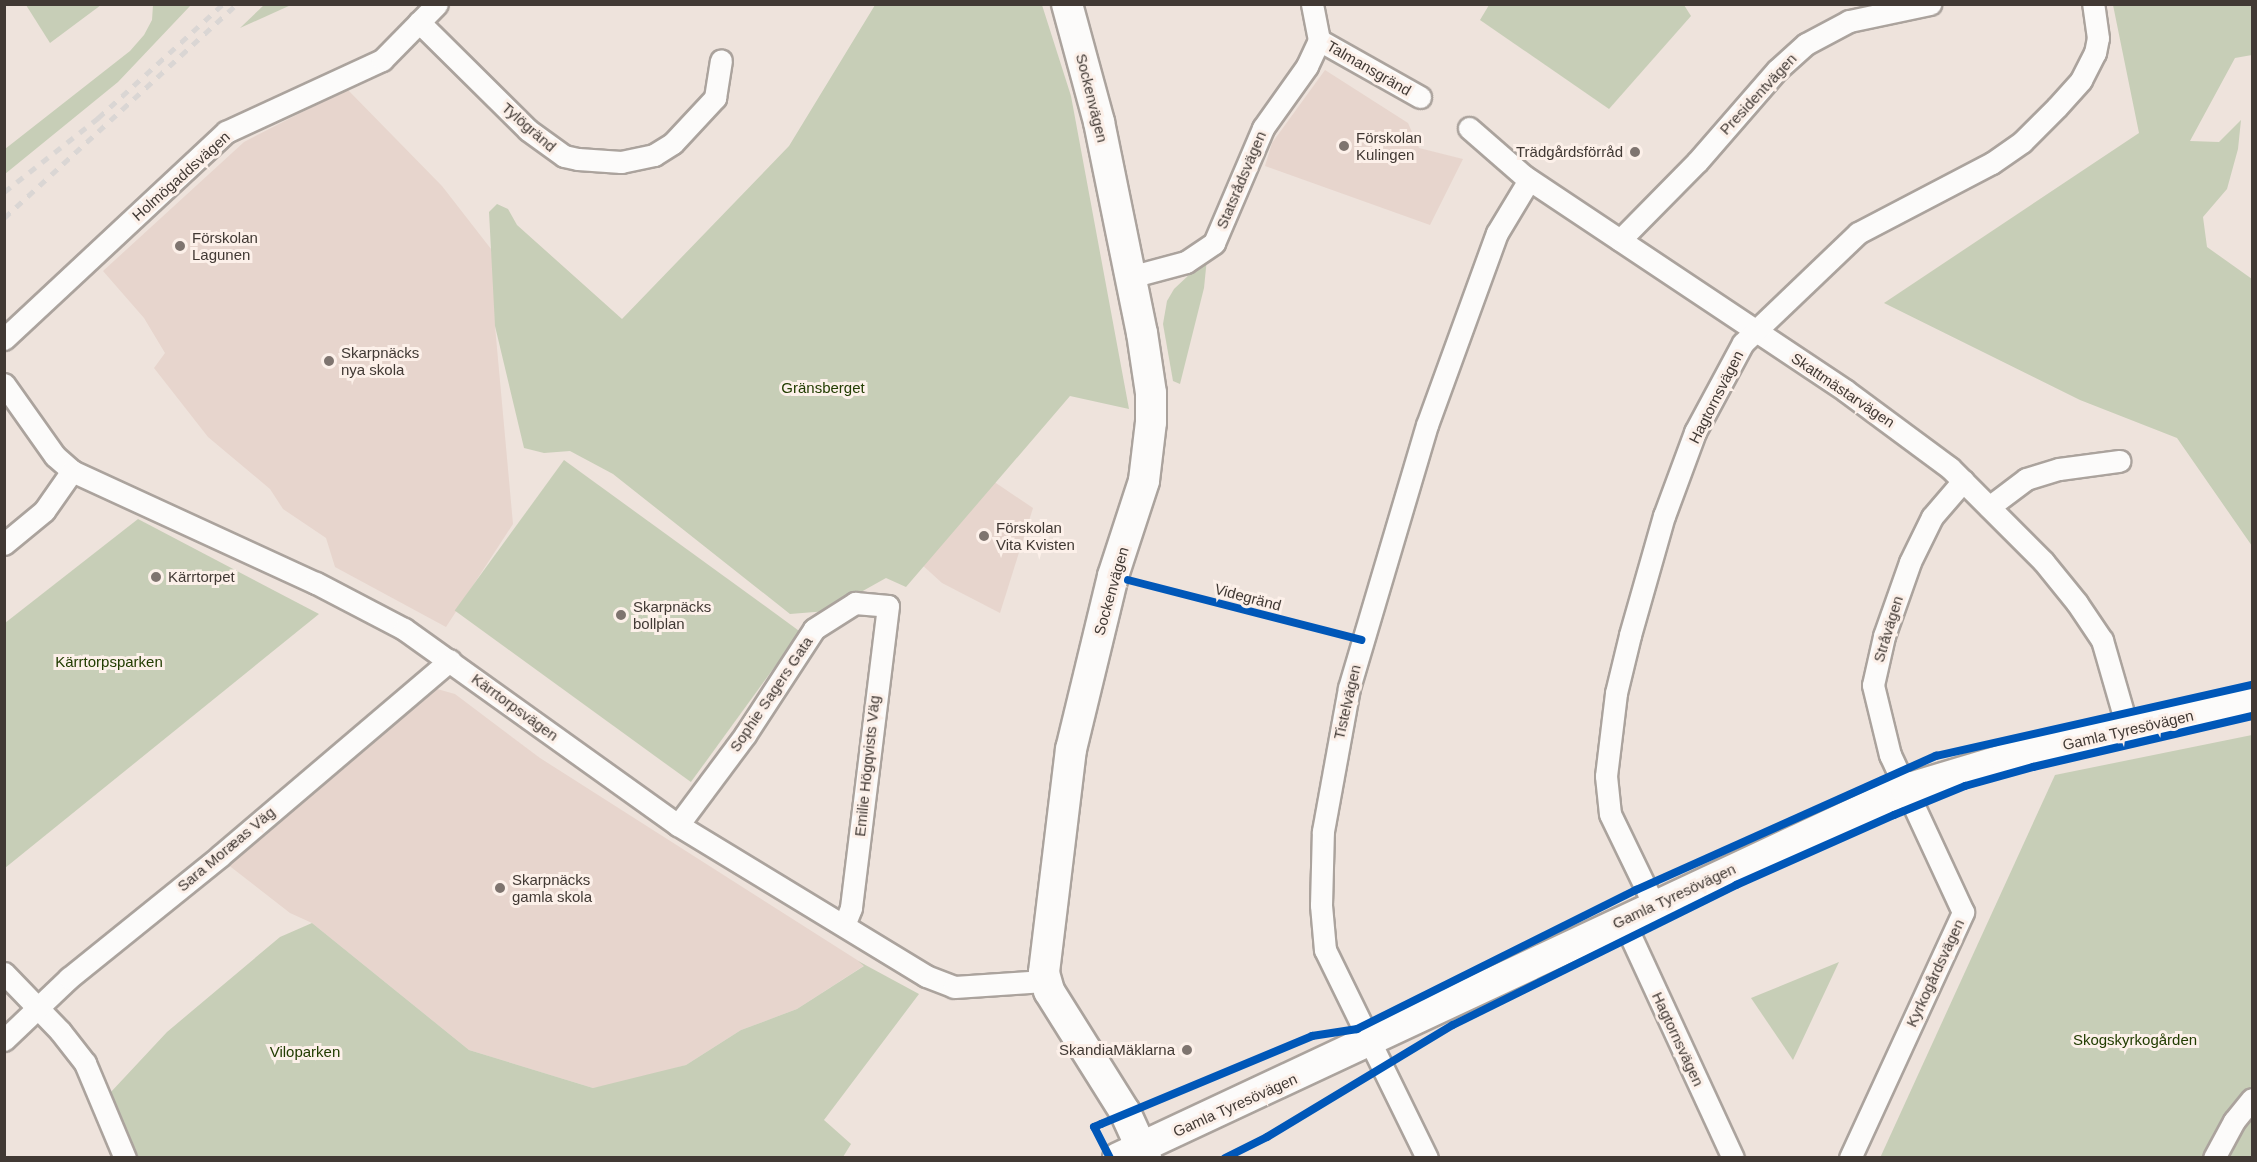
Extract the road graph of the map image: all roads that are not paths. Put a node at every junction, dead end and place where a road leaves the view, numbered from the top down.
1 (437, 4) edge
2 (1067, 4) edge
3 (1312, 4) edge
4 (1930, 4) edge
5 (2093, 4) edge
6 (419, 22) junction
7 (1319, 40) junction
8 (721, 60) dead end
9 (1420, 97) dead end
10 (1469, 128) dead end
11 (1529, 180) junction
12 (1620, 240) junction
13 (1130, 278) junction
14 (1755, 330) junction
15 (4, 339) edge
16 (4, 384) edge
17 (2119, 461) dead end
18 (72, 471) junction
19 (1963, 481) junction
20 (1989, 507) junction
21 (4, 544) edge
22 (888, 606) joint
23 (450, 660) junction
24 (2253, 700) edge
25 (2128, 730) junction
26 (1906, 789) junction
27 (678, 825) junction
28 (1654, 904) junction
29 (1623, 920) junction
30 (844, 925) junction
31 (4, 973) edge
32 (1045, 981) junction
33 (38, 1011) junction
34 (4, 1040) edge
35 (1371, 1043) junction
36 (2253, 1099) edge
37 (1135, 1154) edge
38 (125, 1158) edge
39 (1428, 1158) edge
40 (1733, 1158) edge
41 (1850, 1158) edge
42 (2214, 1158) edge

1 - 6 street, Holmögaddsvägen
2 - 13 street, Sockenvägen
3 - 7 street
4 - 12 street, Presidentvägen
5 - 14 street, Hagtornsvägen
6 - 8 street, Tylögränd
6 - 15 street, Holmögaddsvägen
7 - 9 street, Talmansgränd
7 - 13 street, Statsrådsvägen
10 - 11 street, Skattmästarvägen
11 - 12 street, Skattmästarvägen
11 - 35 street, Tistelvägen
12 - 14 street, Skattmästarvägen
13 - 32 street, Sockenvägen
14 - 19 street, Skattmästarvägen
14 - 28 street, Hagtornsvägen
16 - 18 street, Kärrtorpsvägen
17 - 20 street
18 - 21 street
18 - 23 street, Kärrtorpsvägen
19 - 20 street, Skattmästarvägen
19 - 26 street, Stråvägen
20 - 25 street, Skattmästarvägen
22 - 27 street, Sophie Sagers Gata
22 - 30 street, Emilie Högqvists Väg
23 - 27 street, Kärrtorpsvägen
23 - 33 street, Sara Moræas Väg
24 - 25 street, Gamla Tyresövägen
25 - 26 street, Gamla Tyresövägen
26 - 28 street, Gamla Tyresövägen
26 - 41 street, Kyrkogårdsvägen
27 - 30 street, Kärrtorpsvägen
28 - 29 street, Gamla Tyresövägen
29 - 35 street, Gamla Tyresövägen
29 - 40 street, Hagtornsvägen
30 - 32 street, Kärrtorpsvägen
31 - 33 street
32 - 37 street
33 - 34 street, Sara Moræas Väg
33 - 38 street
35 - 37 street, Gamla Tyresövägen
35 - 39 street, Tistelvägen
36 - 42 street

